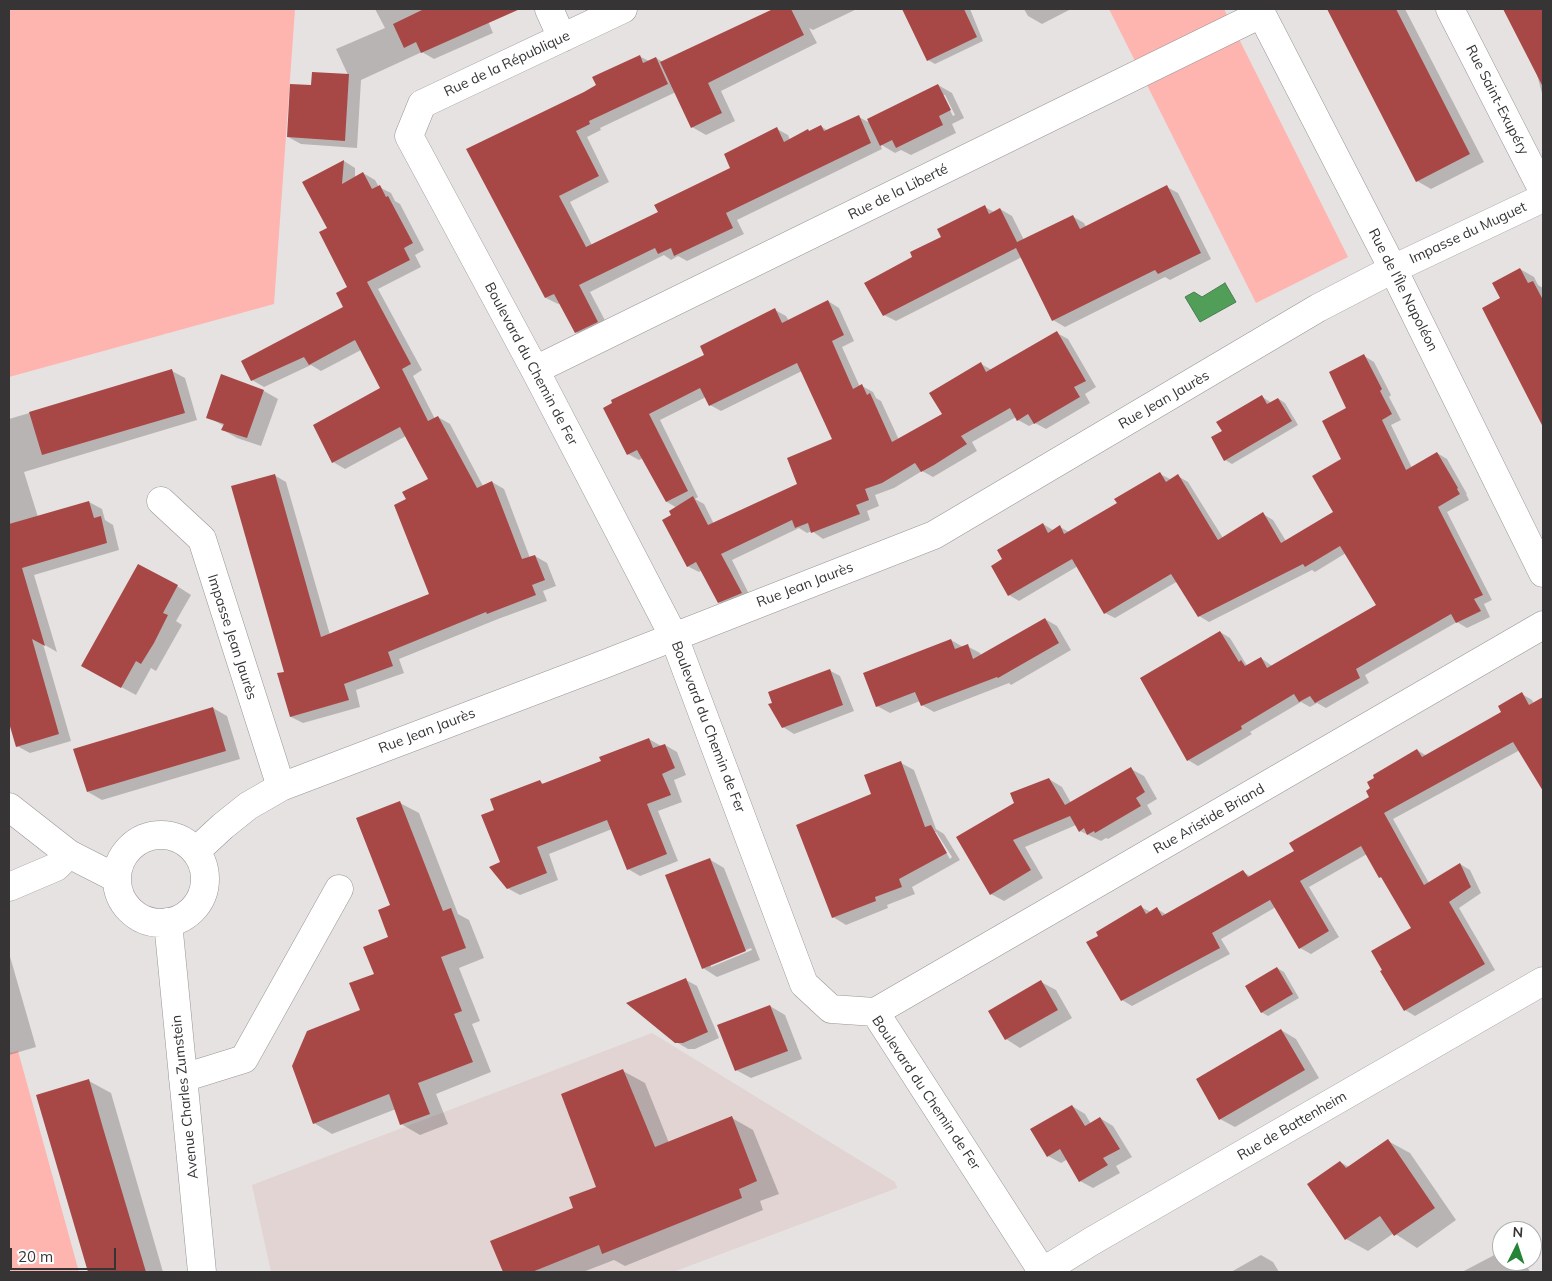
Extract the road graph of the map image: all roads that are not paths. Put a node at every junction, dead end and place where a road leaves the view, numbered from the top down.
1 (549, 9) edge
2 (623, 9) edge
3 (1450, 9) edge
4 (1260, 11) edge
5 (562, 38) junction
6 (409, 136) joint
7 (1543, 191) edge
8 (1543, 198) edge
9 (1394, 269) junction
10 (535, 370) junction
11 (161, 501) dead end
12 (1543, 573) edge
13 (1543, 625) edge
14 (674, 637) junction
15 (281, 787) junction
16 (9, 807) edge
17 (196, 851) junction
18 (70, 854) junction
19 (116, 878) junction
20 (9, 887) edge
21 (339, 889) dead end
22 (168, 922) junction
23 (1543, 981) edge
24 (875, 1012) junction
25 (183, 1078) junction
26 (202, 1272) edge
27 (1041, 1272) edge

1 - 5 street
2 - 5 street, Rue de la République
3 - 7 street, Rue Saint-Exupéry
4 - 9 street, Rue de l'Île Napoléon
4 - 10 street, Rue de la Liberté
5 - 6 street, Rue de la République
6 - 10 street, Boulevard du Chemin de Fer
8 - 9 street, Impasse du Muguet
9 - 12 street, Rue de l'Île Napoléon
9 - 14 street, Rue Jean Jaurès
10 - 14 street, Boulevard du Chemin de Fer
11 - 15 street, Impasse Jean Jaurès
13 - 24 street, Rue Aristide Briand
14 - 15 street, Rue Jean Jaurès
14 - 24 street, Boulevard du Chemin de Fer
15 - 17 street, Rue Jean Jaurès
16 - 18 street
17 - 19 street
17 - 22 street
18 - 19 street
18 - 20 street
19 - 22 street
21 - 25 street
22 - 25 street, Avenue Charles Zumstein
23 - 27 street, Rue de Battenheim
24 - 27 street, Boulevard du Chemin de Fer
25 - 26 street, Avenue Charles Zumstein

